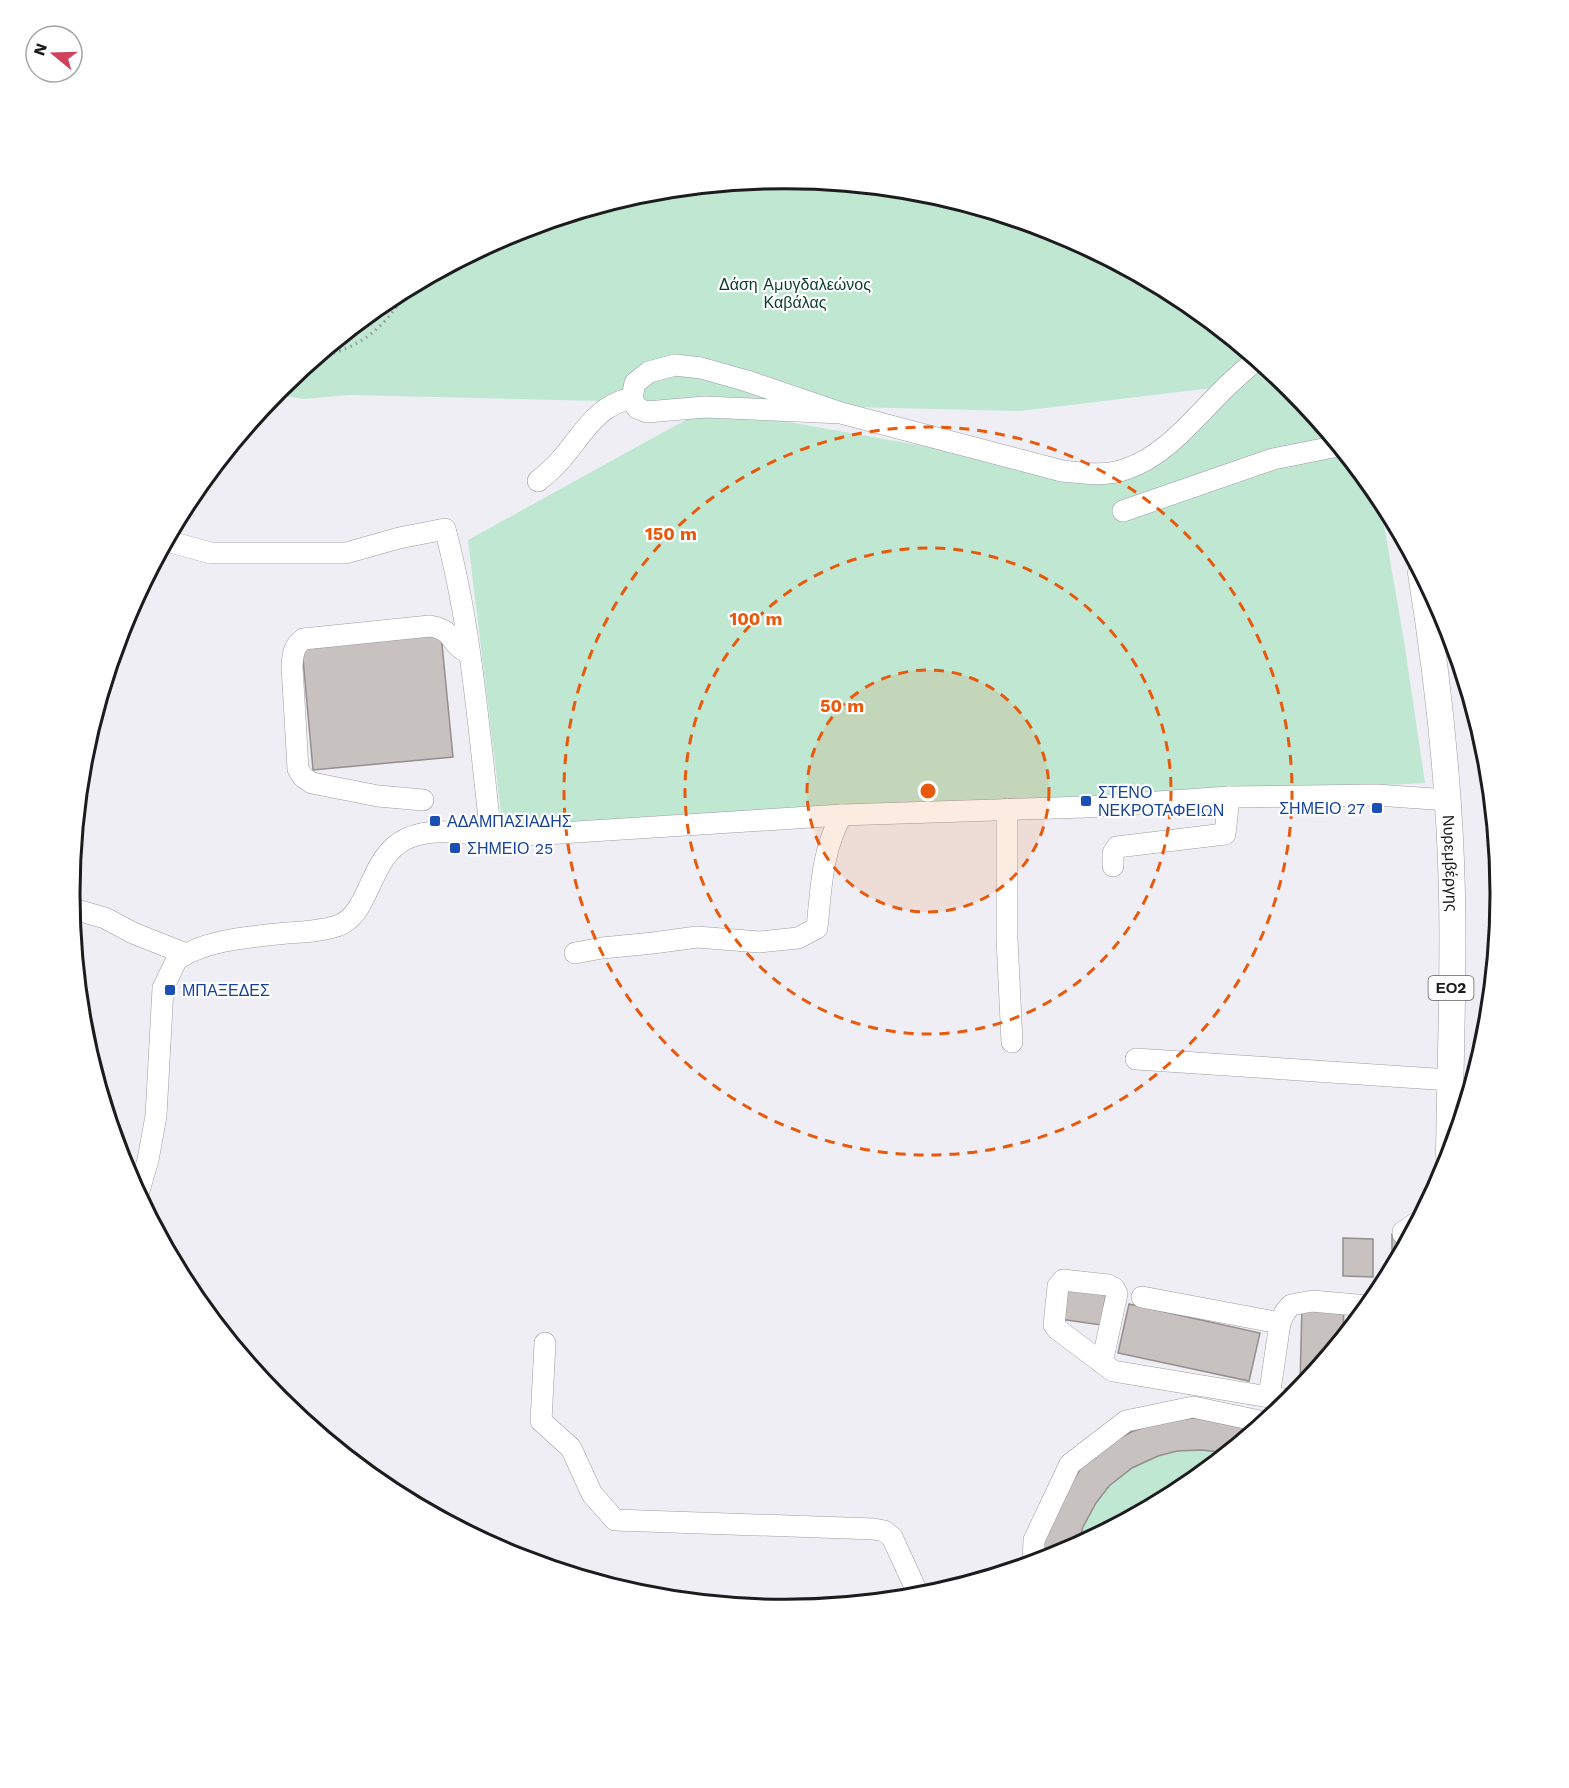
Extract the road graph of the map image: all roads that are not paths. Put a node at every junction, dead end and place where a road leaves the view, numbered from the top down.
1 (1250, 365) edge
2 (632, 398) junction
3 (841, 413) junction
4 (1330, 448) edge
5 (538, 481) dead end
6 (1123, 511) dead end
7 (173, 542) edge
8 (1423, 595) edge
9 (469, 653) junction
10 (1229, 797) junction
11 (423, 800) dead end
12 (1448, 800) junction
13 (1007, 809) junction
14 (842, 814) junction
15 (490, 836) junction
16 (1113, 866) dead end
17 (80, 911) edge
18 (575, 953) dead end
19 (186, 954) junction
20 (1012, 1042) dead end
21 (1136, 1059) dead end
22 (1450, 1080) junction
23 (1449, 1128) edge
24 (141, 1183) edge
25 (1142, 1297) dead end
26 (1357, 1305) edge
27 (1280, 1323) junction
28 (545, 1343) dead end
29 (1102, 1364) dead end
30 (1280, 1396) edge
31 (1277, 1399) edge
32 (1253, 1420) edge
33 (1033, 1553) edge
34 (915, 1586) edge

1 - 3 street
2 - 3 street
2 - 3 street
2 - 5 street
4 - 6 street
7 - 9 street
8 - 12 main road, Νυρεμβέργης / ΕΟ2
9 - 11 street
9 - 15 street
10 - 12 street
10 - 13 street
10 - 16 street
12 - 22 main road, Νυρεμβέργης / ΕΟ2
13 - 14 street
13 - 20 street
14 - 15 street
14 - 18 street
15 - 19 street
17 - 19 street
19 - 24 street
21 - 22 street
22 - 23 main road, Νυρεμβέργης / ΕΟ2
25 - 27 street
26 - 27 street
27 - 30 street
28 - 34 street
29 - 31 street
32 - 33 street

